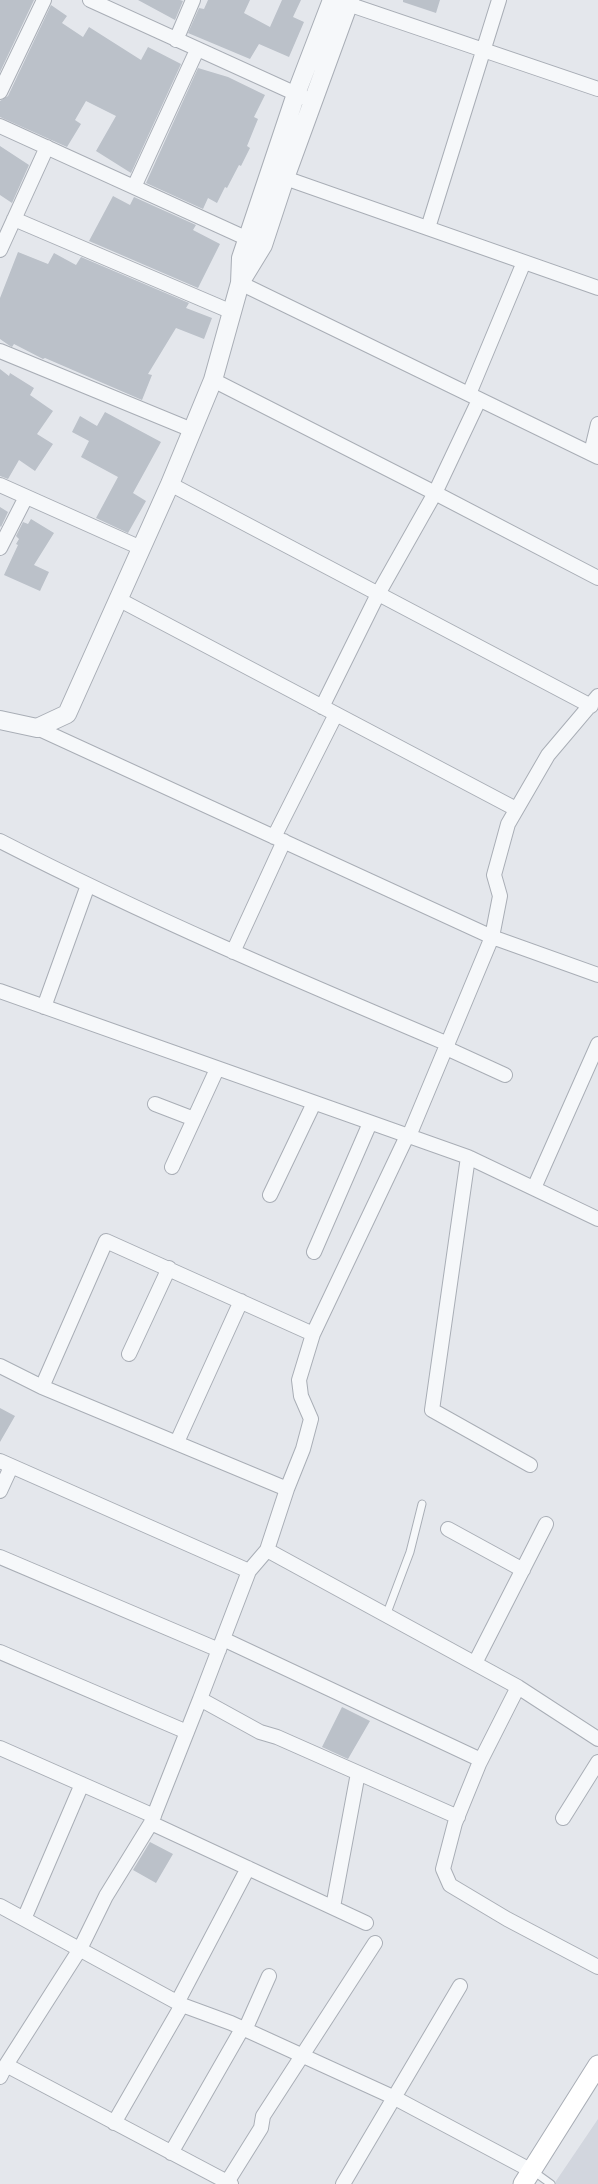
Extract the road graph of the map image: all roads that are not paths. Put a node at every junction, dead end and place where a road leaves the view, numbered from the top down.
1 (44, 0) edge
2 (90, 0) edge
3 (193, 0) edge
4 (499, 0) edge
5 (343, 1) edge
6 (176, 40) junction
7 (482, 48) junction
8 (197, 50) junction
9 (598, 89) edge
10 (0, 92) edge
11 (296, 94) junction
12 (314, 102) junction
13 (0, 126) edge
14 (47, 147) junction
15 (285, 178) junction
16 (134, 187) junction
17 (14, 219) junction
18 (428, 228) junction
19 (248, 239) junction
20 (0, 250) edge
21 (524, 262) junction
22 (240, 283) junction
23 (598, 288) edge
24 (232, 312) junction
25 (0, 351) edge
26 (213, 380) junction
27 (474, 397) junction
28 (598, 424) edge
29 (192, 430) junction
30 (595, 455) edge
31 (170, 484) junction
32 (0, 485) edge
33 (435, 493) junction
34 (26, 496) junction
35 (0, 548) edge
36 (141, 548) junction
37 (598, 578) edge
38 (378, 594) junction
39 (118, 599) junction
40 (594, 701) edge
41 (322, 707) junction
42 (336, 714) junction
43 (0, 720) edge
44 (37, 728) junction
45 (516, 809) junction
46 (279, 839) junction
47 (0, 841) edge
48 (88, 885) junction
49 (492, 937) junction
50 (233, 952) junction
51 (598, 975) edge
52 (0, 991) edge
53 (44, 1007) junction
54 (598, 1044) edge
55 (447, 1046) junction
56 (217, 1069) junction
57 (505, 1075) dead end
58 (314, 1103) junction
59 (155, 1104) dead end
60 (194, 1119) junction
61 (370, 1123) junction
62 (408, 1136) junction
63 (468, 1157) junction
64 (172, 1167) dead end
65 (534, 1188) junction
66 (270, 1195) dead end
67 (598, 1218) edge
68 (314, 1252) dead end
69 (169, 1268) junction
70 (241, 1301) junction
71 (313, 1334) junction
72 (129, 1354) dead end
73 (0, 1366) edge
74 (42, 1387) junction
75 (177, 1442) junction
76 (5, 1464) edge
77 (530, 1465) dead end
78 (287, 1489) junction
79 (0, 1492) edge
80 (422, 1504) dead end
81 (546, 1524) dead end
82 (448, 1529) dead end
83 (267, 1550) junction
84 (0, 1557) edge
85 (249, 1570) junction
86 (523, 1570) junction
87 (387, 1613) junction
88 (221, 1644) junction
89 (0, 1652) edge
90 (475, 1663) junction
91 (518, 1687) junction
92 (200, 1699) junction
93 (187, 1732) junction
94 (598, 1739) edge
95 (0, 1748) edge
96 (481, 1760) junction
97 (598, 1762) edge
98 (358, 1773) junction
99 (82, 1784) junction
100 (458, 1817) junction
101 (563, 1818) dead end
102 (152, 1819) junction
103 (248, 1868) junction
104 (0, 1906) edge
105 (333, 1907) junction
106 (24, 1918) junction
107 (366, 1923) dead end
108 (376, 1943) dead end
109 (80, 1949) junction
110 (598, 1968) edge
111 (269, 1976) dead end
112 (460, 1986) dead end
113 (180, 2004) junction
114 (244, 2029) junction
115 (304, 2056) junction
116 (3, 2071) edge
117 (596, 2074) edge
118 (393, 2097) junction
119 (114, 2122) junction
120 (171, 2153) junction
121 (528, 2177) edge
122 (228, 2183) edge
123 (343, 2184) edge
124 (551, 2184) edge

1 - 10 street
2 - 6 street
3 - 6 street
4 - 7 street
5 - 7 street
5 - 11 street
5 - 12 street
6 - 8 street
7 - 9 street
7 - 18 street
8 - 11 street
8 - 16 street
11 - 12 street
11 - 19 street
12 - 15 street
13 - 14 street
14 - 16 street
14 - 17 street
15 - 18 street
15 - 22 street
16 - 19 street
17 - 20 street
17 - 24 street
18 - 21 street
19 - 22 street
21 - 23 street
21 - 27 street
22 - 24 street
22 - 27 street
24 - 26 street
25 - 29 street
26 - 29 street
26 - 33 street
27 - 30 street
27 - 33 street
28 - 30 street
29 - 31 street
31 - 36 street
31 - 38 street
32 - 34 street
33 - 37 street
33 - 38 street
34 - 35 street
34 - 36 street
36 - 39 street
38 - 40 street
38 - 41 street
39 - 41 street
39 - 44 street
40 - 45 street
41 - 42 street
42 - 45 street
42 - 46 street
43 - 44 street
44 - 46 street
45 - 49 street
46 - 49 street
46 - 50 street
47 - 48 street
48 - 50 street
48 - 53 street
49 - 51 street
49 - 55 street
50 - 55 street
52 - 53 street
53 - 56 street
54 - 65 street
55 - 57 street
55 - 62 street
56 - 58 street
56 - 60 street
58 - 61 street
58 - 66 street
59 - 60 street
60 - 64 street
61 - 62 street
61 - 68 street
62 - 63 street
62 - 71 street
63 - 65 street
63 - 77 street
65 - 67 street
69 - 70 street
69 - 72 street
69 - 74 street
70 - 71 street
70 - 75 street
71 - 78 street
73 - 74 street
74 - 75 street
75 - 78 street
76 - 79 street
76 - 85 street
78 - 83 street
80 - 87 lane
81 - 86 street
82 - 86 street
83 - 85 street
83 - 87 street
84 - 88 street
85 - 88 street
86 - 90 street
87 - 90 street
88 - 92 street
88 - 96 street
89 - 93 street
90 - 91 street
91 - 94 street
91 - 96 street
92 - 93 street
92 - 98 street
93 - 102 street
95 - 99 street
96 - 100 street
97 - 101 street
98 - 100 street
98 - 105 street
99 - 102 street
99 - 106 street
100 - 110 street
102 - 103 street
102 - 109 street
103 - 105 street
103 - 113 street
104 - 106 street
105 - 107 street
106 - 109 street
108 - 115 street
109 - 113 street
109 - 116 street
111 - 114 street
112 - 118 street
113 - 114 street
113 - 119 street
114 - 115 street
114 - 120 street
115 - 118 street
115 - 122 street
116 - 119 street
117 - 121 main road
118 - 121 street
118 - 123 street
119 - 120 street
120 - 122 street
121 - 124 lane

